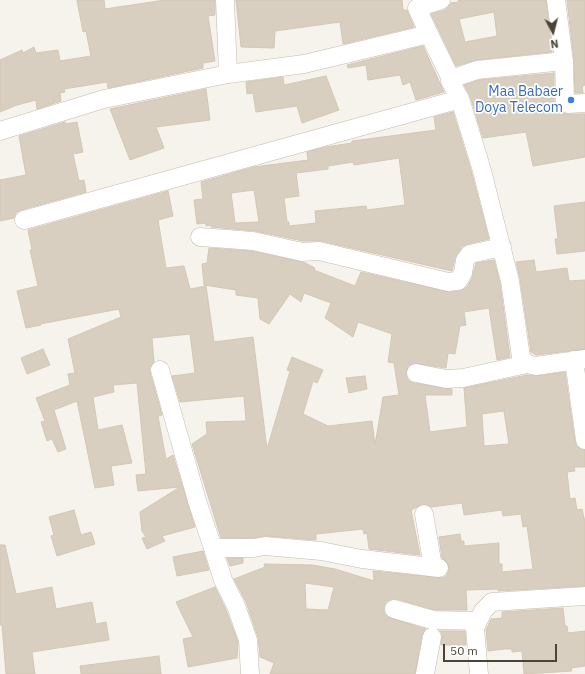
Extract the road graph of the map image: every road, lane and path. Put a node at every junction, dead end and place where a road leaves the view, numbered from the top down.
1 (225, 0) edge
2 (441, 0) edge
3 (556, 0) edge
4 (416, 4) edge
5 (429, 34) junction
6 (564, 61) junction
7 (228, 74) junction
8 (451, 80) junction
9 (460, 99) junction
10 (585, 103) edge
11 (0, 131) edge
12 (24, 220) dead end
13 (200, 237) dead end
14 (502, 247) junction
15 (580, 359) edge
16 (528, 364) junction
17 (160, 370) dead end
18 (416, 373) dead end
19 (585, 440) edge
20 (424, 514) dead end
21 (214, 548) junction
22 (585, 596) edge
23 (394, 608) dead end
24 (478, 621) junction
25 (432, 637) dead end
26 (250, 674) edge
27 (425, 674) edge
28 (479, 674) edge

1 - 7 street
2 - 4 street
3 - 6 street
4 - 5 street
5 - 7 street
5 - 8 street
6 - 8 street
6 - 10 street
7 - 11 street
8 - 9 street
9 - 12 street
9 - 14 street
13 - 14 street
14 - 16 street
15 - 16 street
15 - 19 street
16 - 18 street
17 - 21 street
20 - 21 street
21 - 26 street
22 - 24 street
23 - 24 street
24 - 28 street
25 - 27 street

